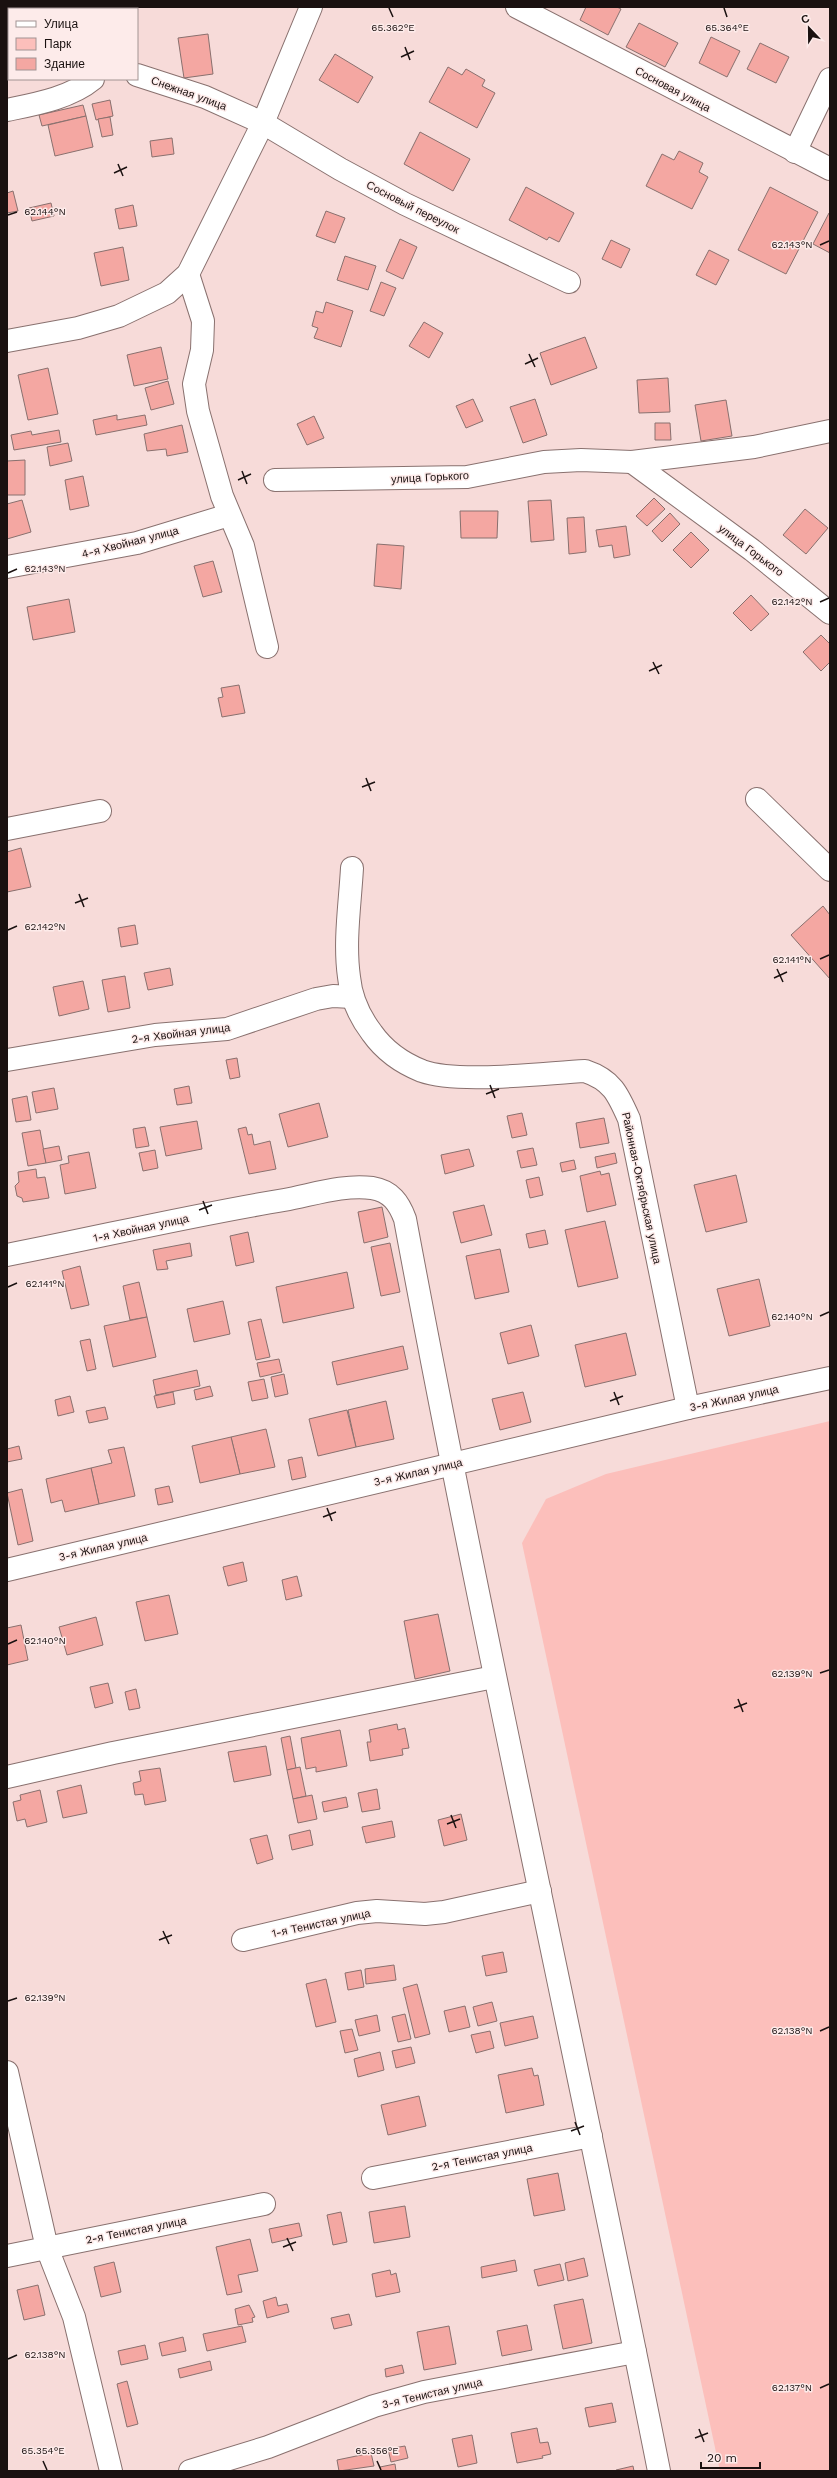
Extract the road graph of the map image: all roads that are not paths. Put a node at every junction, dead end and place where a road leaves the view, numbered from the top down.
1 (311, 7) edge
2 (517, 7) edge
3 (138, 75) edge
4 (830, 79) edge
5 (92, 80) edge
6 (7, 110) edge
7 (263, 123) junction
8 (795, 152) junction
9 (830, 169) edge
10 (188, 274) junction
11 (569, 282) dead end
12 (7, 341) edge
13 (830, 431) edge
14 (632, 462) junction
15 (275, 480) dead end
16 (229, 515) junction
17 (7, 567) edge
18 (830, 613) edge
19 (267, 647) dead end
20 (757, 799) dead end
21 (100, 810) dead end
22 (7, 830) edge
23 (352, 868) dead end
24 (830, 870) edge
25 (352, 997) junction
26 (7, 1060) edge
27 (7, 1255) edge
28 (830, 1378) edge
29 (688, 1408) junction
30 (450, 1465) junction
31 (7, 1570) edge
32 (494, 1677) junction
33 (7, 1778) edge
34 (540, 1891) junction
35 (243, 1940) dead end
36 (7, 2072) edge
37 (591, 2136) junction
38 (373, 2178) dead end
39 (264, 2204) dead end
40 (47, 2248) junction
41 (7, 2256) edge
42 (635, 2352) junction
43 (111, 2471) edge
44 (190, 2471) edge
45 (659, 2471) edge

1 - 7 street
2 - 8 street, Сосновая улица
3 - 7 street, Снежная улица
4 - 8 street
5 - 6 street
7 - 10 street
7 - 11 street, Сосновый переулок
8 - 9 street, Сосновая улица
10 - 12 street
10 - 16 street
13 - 14 street, улица Горького
14 - 15 street, улица Горького
14 - 18 street, улица Горького
16 - 17 street, 4-я Хвойная улица
16 - 19 street
20 - 24 street
21 - 22 street
23 - 25 street, Районная-Октябрьская улица
25 - 26 street, 2-я Хвойная улица
25 - 29 street, Районная-Октябрьская улица
27 - 30 street, 1-я Хвойная улица
28 - 29 street, 3-я Жилая улица
29 - 30 street, 3-я Жилая улица
30 - 31 street, 3-я Жилая улица
30 - 32 street
32 - 33 street
32 - 34 street
34 - 35 street, 1-я Тенистая улица
34 - 37 street
36 - 40 street
37 - 38 street, 2-я Тенистая улица
37 - 42 street
39 - 40 street, 2-я Тенистая улица
40 - 41 street, 2-я Тенистая улица
40 - 43 street
42 - 44 street, 3-я Тенистая улица
42 - 45 street

